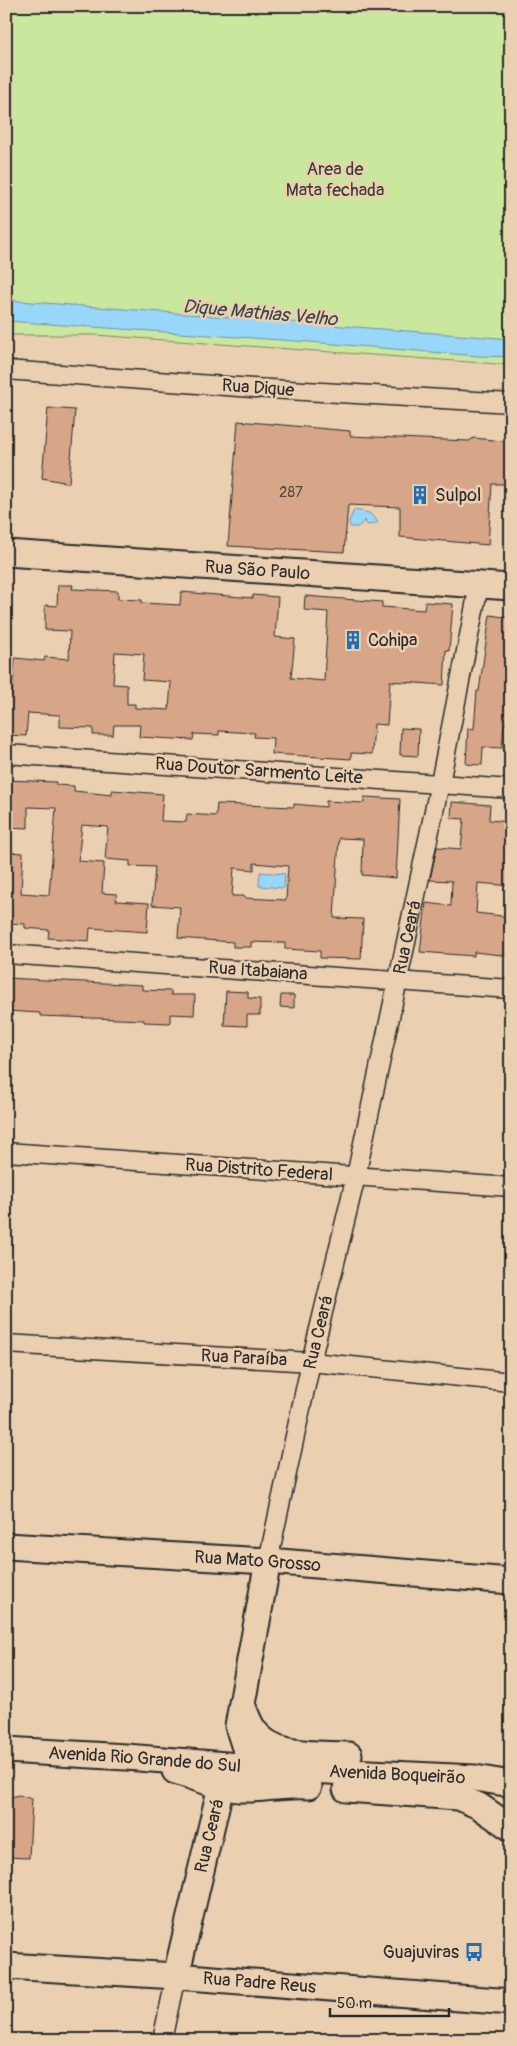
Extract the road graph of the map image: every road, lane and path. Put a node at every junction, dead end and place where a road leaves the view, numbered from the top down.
1 (6, 370) edge
2 (511, 403) edge
3 (6, 554) edge
4 (480, 585) junction
5 (511, 587) edge
6 (6, 754) edge
7 (440, 783) junction
8 (511, 789) edge
9 (6, 954) edge
10 (397, 981) junction
11 (511, 989) edge
12 (6, 1152) edge
13 (356, 1176) junction
14 (511, 1187) edge
15 (6, 1344) edge
16 (311, 1362) junction
17 (511, 1382) edge
18 (6, 1546) edge
19 (268, 1561) junction
20 (511, 1581) edge
21 (242, 1704) junction
22 (6, 1750) edge
23 (126, 1757) junction
24 (511, 1767) edge
25 (274, 1769) junction
26 (511, 1784) edge
27 (222, 1786) junction
28 (511, 1828) edge
29 (6, 1966) edge
30 (176, 1976) junction
31 (511, 2002) edge
32 (162, 2040) edge

1 - 2 street, Rua Dique
3 - 4 street, Rua São Paulo
4 - 5 street, Rua São Paulo
4 - 7 street, Rua Ceará
6 - 7 street, Rua Doutor Sarmento Leite
7 - 8 street, Rua Doutor Sarmento Leite
7 - 10 street, Rua Ceará
9 - 10 street, Rua Itabaiana
10 - 11 street, Rua Itabaiana
10 - 13 street, Rua Ceará
12 - 13 street, Rua Distrito Federal
13 - 14 street, Rua Distrito Federal
13 - 16 street, Rua Ceará
15 - 16 street, Rua Paraíba
16 - 17 street, Rua Paraíba
16 - 19 street, Rua Ceará
18 - 19 street, Rua Mato Grosso
19 - 20 street, Rua Mato Grosso
19 - 21 street, Rua Ceará
21 - 24 street
21 - 25 street, Rua Ceará
22 - 23 street, Avenida Rio Grande do Sul
23 - 25 street, Avenida Rio Grande do Sul
23 - 27 street
25 - 26 street, Avenida Boqueirão
25 - 27 street, Rua Ceará
27 - 28 street
27 - 30 street, Rua Ceará
29 - 30 street, Rua Padre Reus
30 - 31 street, Rua Padre Reus
30 - 32 street, Rua Ceará

